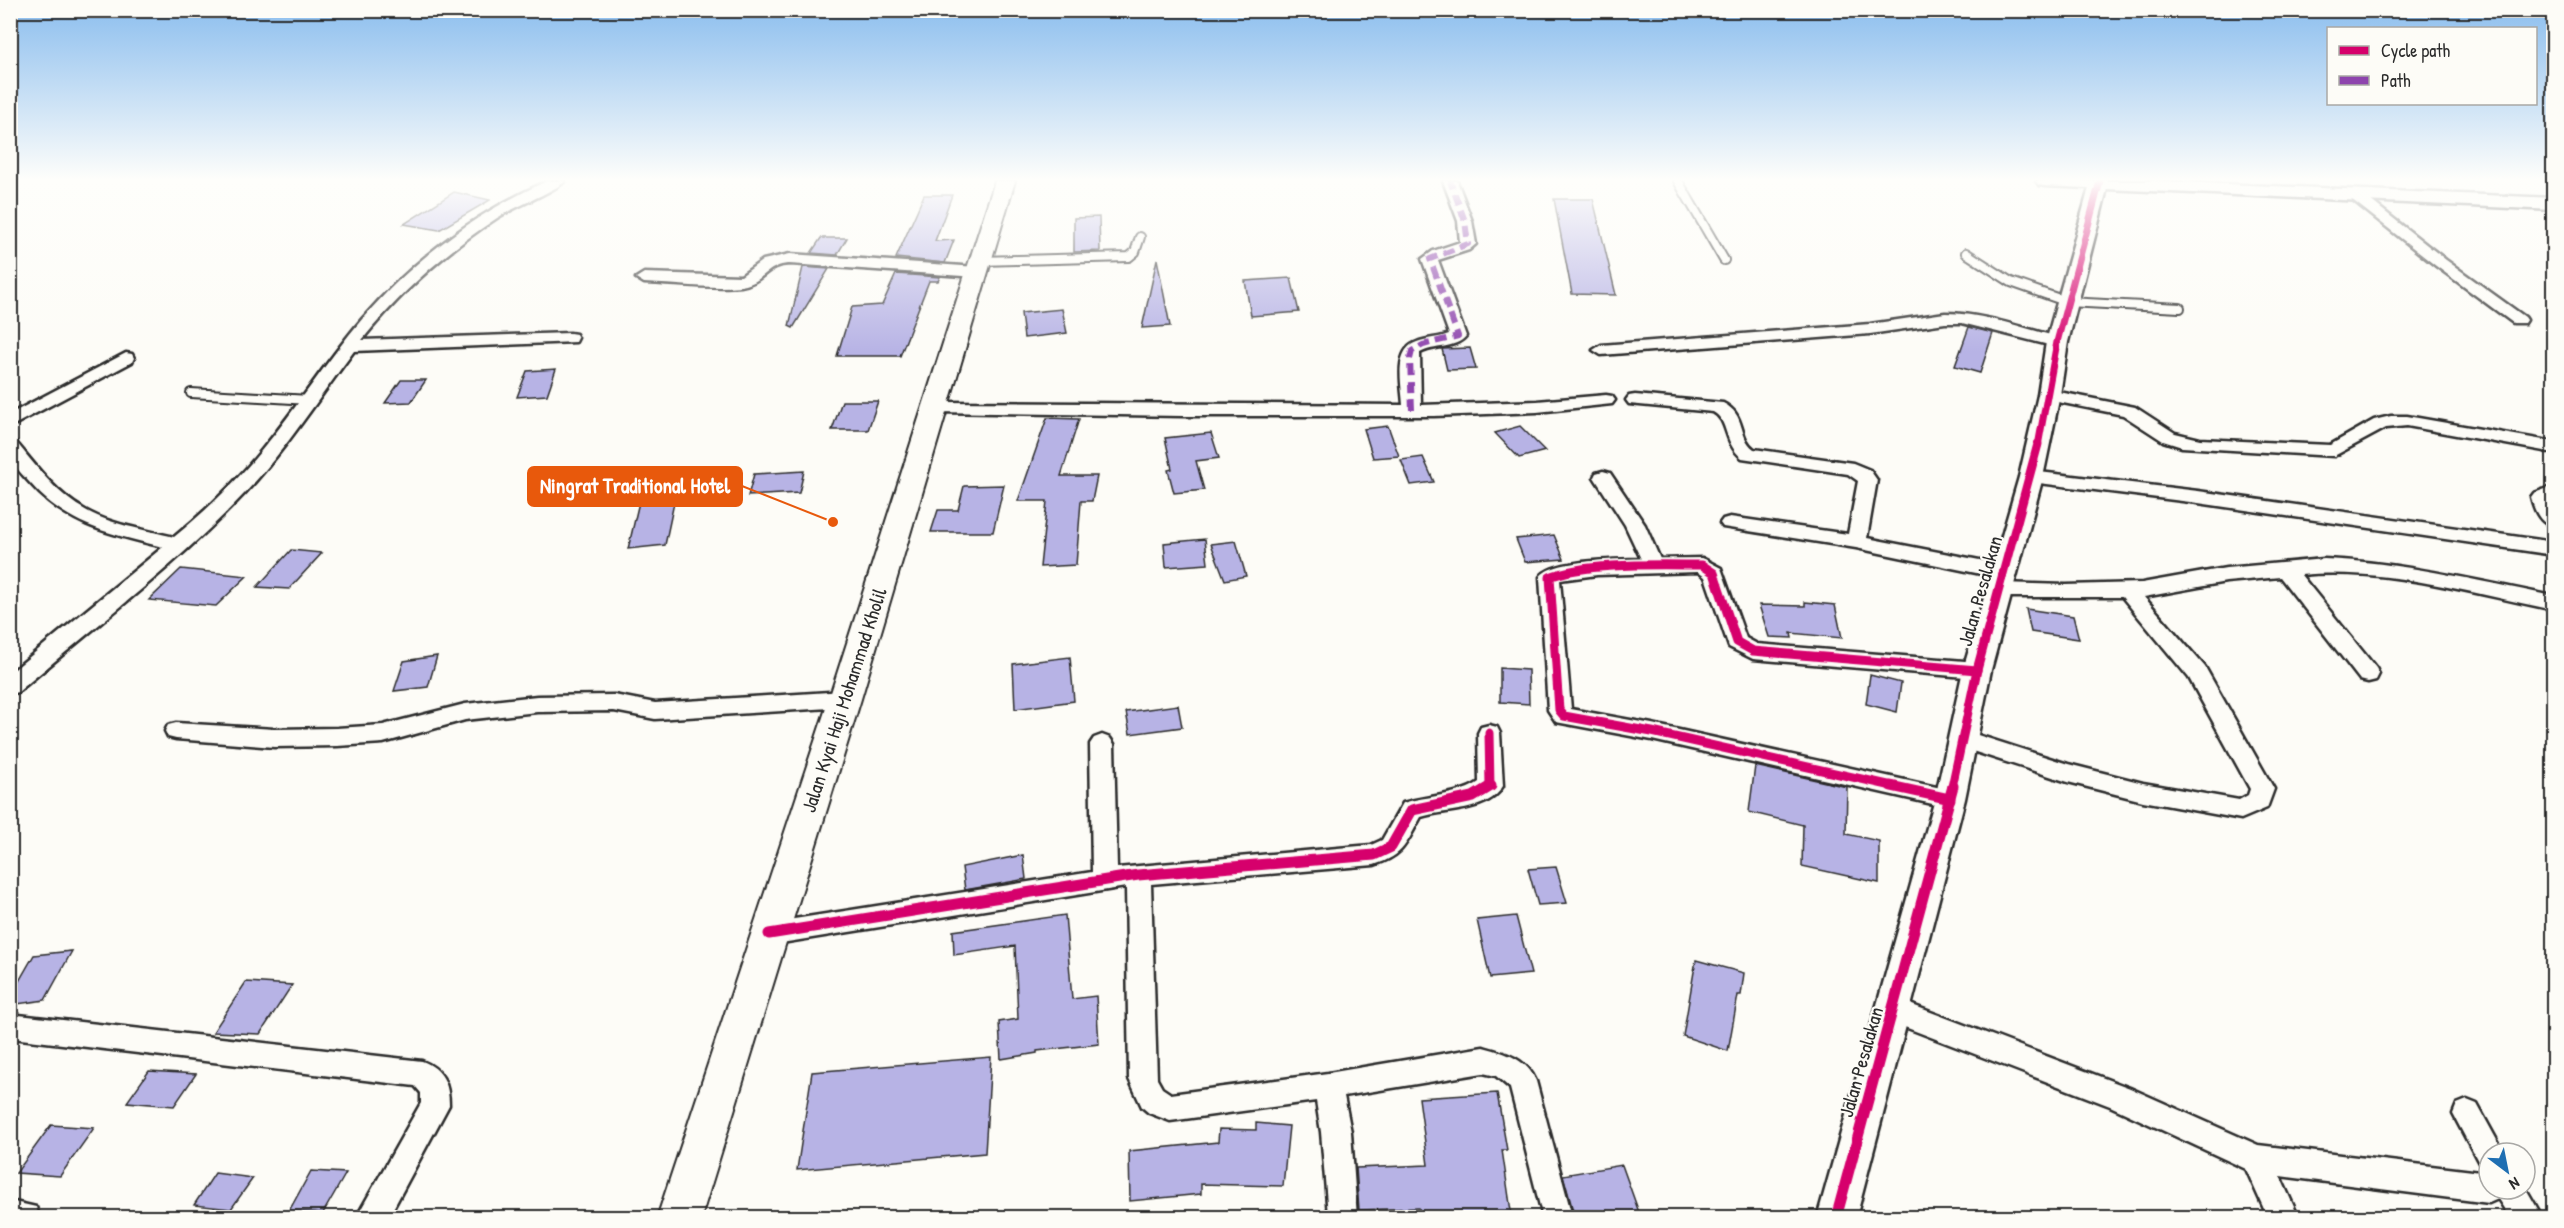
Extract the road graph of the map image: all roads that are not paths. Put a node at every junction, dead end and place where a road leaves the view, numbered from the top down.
1 (455, 238) edge
2 (988, 238) edge
3 (1140, 238) edge
4 (1468, 238) edge
5 (1712, 238) edge
6 (2085, 238) edge
7 (2410, 238) edge
8 (1966, 253) dead end
9 (1724, 260) dead end
10 (979, 267) junction
11 (644, 278) dead end
12 (2068, 302) junction
13 (2180, 308) dead end
14 (2519, 320) dead end
15 (570, 338) dead end
16 (2057, 342) junction
17 (349, 346) junction
18 (1601, 350) dead end
19 (126, 358) dead end
20 (191, 393) dead end
21 (2049, 395) junction
22 (309, 400) junction
23 (1606, 400) dead end
24 (1635, 400) dead end
25 (936, 407) junction
26 (1412, 410) junction
27 (10, 422) edge
28 (10, 446) edge
29 (2553, 448) edge
30 (1604, 477) dead end
31 (2031, 477) junction
32 (2553, 492) edge
33 (2553, 521) edge
34 (1730, 523) dead end
35 (1856, 542) junction
36 (179, 544) junction
37 (2553, 549) edge
38 (1654, 567) junction
39 (2285, 569) junction
40 (2002, 581) junction
41 (2127, 591) junction
42 (2553, 603) edge
43 (1977, 670) junction
44 (2368, 674) dead end
45 (10, 686) edge
46 (845, 699) junction
47 (176, 731) dead end
48 (1489, 733) dead end
49 (1962, 739) junction
50 (1102, 744) dead end
51 (1950, 799) junction
52 (1138, 874) junction
53 (1105, 880) junction
54 (769, 934) junction
55 (1894, 1010) junction
56 (12, 1026) dead end
57 (1328, 1086) junction
58 (2467, 1114) dead end
59 (2482, 1141) edge
60 (2256, 1159) junction
61 (2477, 1186) edge
62 (2512, 1201) edge
63 (1556, 1209) dead end
64 (1343, 1215) dead end
65 (10, 1216) edge
66 (25, 1218) edge
67 (371, 1218) edge
68 (679, 1218) edge
69 (1836, 1218) edge
70 (2284, 1218) edge
71 (2528, 1218) edge

1 - 17 street
2 - 10 main road, Jalan Kyai Haji Mohammad Kholil
3 - 10 lane
4 - 26 street
5 - 9 lane
6 - 12 street, Jalan Pesalakan
7 - 14 street
8 - 12 lane
10 - 11 street
10 - 25 main road, Jalan Kyai Haji Mohammad Kholil
12 - 13 lane
12 - 16 street, Jalan Pesalakan
15 - 17 street
16 - 18 street
16 - 21 street, Jalan Pesalakan
17 - 22 street
19 - 27 street
20 - 22 lane
21 - 29 street
21 - 31 street, Jalan Pesalakan
22 - 36 street
23 - 26 street
24 - 35 street
25 - 26 street
25 - 46 main road, Jalan Kyai Haji Mohammad Kholil
28 - 36 street
30 - 38 street
31 - 37 street
31 - 40 street, Jalan Pesalakan
32 - 33 street
34 - 35 street
35 - 40 street
36 - 45 street
38 - 43 street
38 - 51 street
39 - 41 street
39 - 42 street
39 - 44 street
40 - 41 street
40 - 43 street, Jalan Pesalakan
41 - 49 street
43 - 49 street, Jalan Pesalakan
46 - 47 street
46 - 54 main road, Jalan Kyai Haji Mohammad Kholil
48 - 52 street
49 - 51 street, Jalan Pesalakan
50 - 53 street
51 - 55 street, Jalan Pesalakan
52 - 53 street
52 - 57 street
53 - 54 street
54 - 68 main road, Jalan Kyai Haji Mohammad Kholil
55 - 60 street
55 - 69 street, Jalan Pesalakan
56 - 67 street
57 - 63 street
57 - 64 street
58 - 59 street
60 - 61 street
60 - 70 street
62 - 71 street
65 - 66 street

